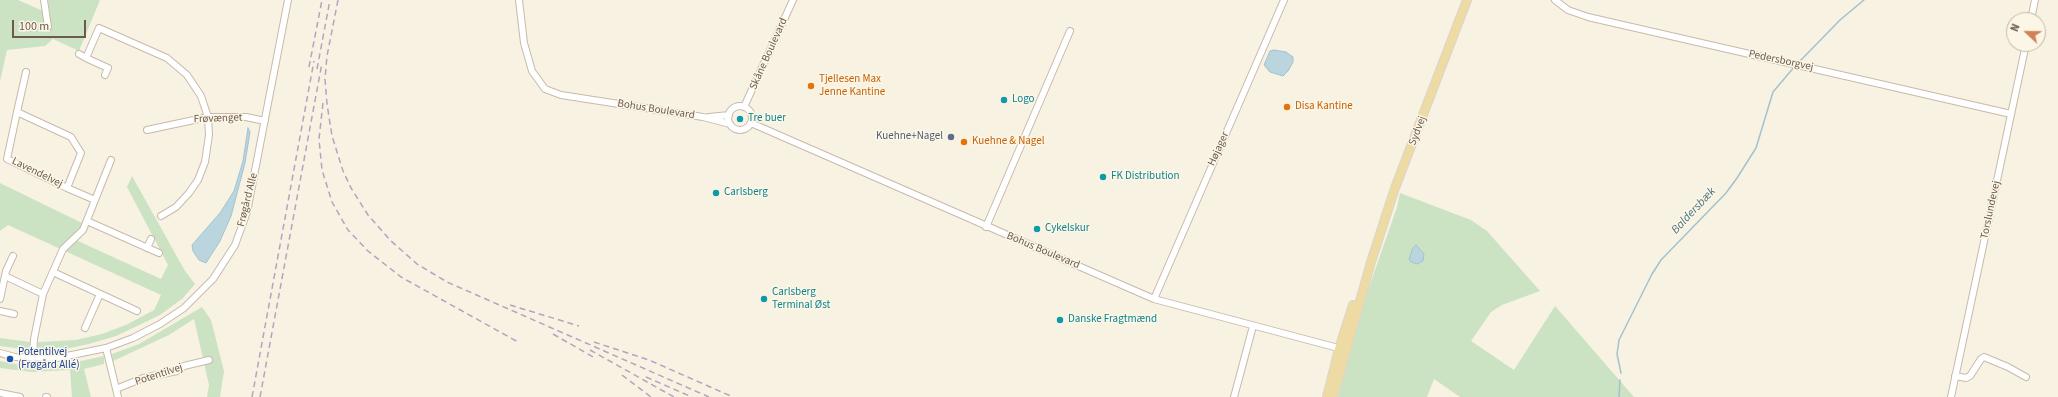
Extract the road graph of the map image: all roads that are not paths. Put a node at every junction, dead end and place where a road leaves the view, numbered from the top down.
1 (44, 0) edge
2 (288, 0) edge
3 (519, 0) edge
4 (792, 0) edge
5 (1284, 0) edge
6 (1466, 0) edge
7 (1555, 0) edge
8 (2035, 0) edge
9 (2033, 12) edge
10 (93, 25) dead end
11 (48, 27) dead end
12 (99, 28) junction
13 (1070, 31) dead end
14 (2024, 52) edge
15 (78, 54) dead end
16 (86, 58) junction
17 (26, 72) dead end
18 (105, 75) dead end
19 (744, 107) junction
20 (17, 112) junction
21 (2011, 114) junction
22 (729, 115) junction
23 (208, 117) junction
24 (703, 117) junction
25 (265, 120) junction
26 (751, 123) junction
27 (730, 124) junction
28 (147, 130) dead end
29 (110, 160) dead end
30 (67, 188) junction
31 (95, 200) junction
32 (162, 216) dead end
33 (87, 221) junction
34 (986, 227) junction
35 (151, 239) dead end
36 (147, 248) junction
37 (159, 253) dead end
38 (13, 256) dead end
39 (53, 272) junction
40 (5, 276) junction
41 (43, 294) junction
42 (100, 294) junction
43 (1154, 298) junction
44 (0, 299) edge
45 (0, 311) edge
46 (137, 311) dead end
47 (14, 314) dead end
48 (1253, 326) junction
49 (85, 328) dead end
50 (106, 348) junction
51 (1342, 349) junction
52 (0, 354) edge
53 (33, 358) junction
54 (209, 360) dead end
55 (202, 362) junction
56 (204, 369) dead end
57 (1955, 376) junction
58 (2026, 377) dead end
59 (116, 389) junction
60 (0, 393) edge
61 (20, 397) edge
62 (118, 397) edge
63 (1234, 397) edge
64 (1327, 397) edge
65 (1333, 397) edge
66 (1951, 397) edge

1 - 11 street
2 - 25 street, Frøgård Alle
3 - 24 street, Bohus Boulevard
4 - 19 street, Skåne Boulevard
5 - 43 street, Højager
6 - 51 main road, Sydvej
7 - 21 street, Pedersborgvej
8 - 9 street
10 - 12 street
12 - 16 street
12 - 23 street
13 - 34 street
14 - 21 street, Torslundevej
15 - 16 street
16 - 18 street
17 - 20 street, Lavendelvej
19 - 22 street
19 - 26 street
20 - 30 street, Lavendelvej
20 - 30 street, Lavendelvej
21 - 57 street, Torslundevej
22 - 24 street, Bohus Boulevard
22 - 27 street
23 - 25 street, Frøvænget
23 - 28 street, Frøvænget
23 - 32 street
24 - 27 street, Bohus Boulevard
25 - 50 street, Frøgård Alle
26 - 27 street
26 - 34 street, Bohus Boulevard
29 - 31 street
30 - 31 street, Lavendelvej
31 - 33 street
33 - 36 street
33 - 39 street
34 - 43 street, Bohus Boulevard
35 - 36 street
36 - 37 street
38 - 40 street
39 - 41 street
39 - 42 street
40 - 41 street
40 - 44 street
41 - 53 street
42 - 46 street
42 - 49 street
43 - 48 street, Bohus Boulevard
45 - 47 street
48 - 51 street, Bohus Boulevard
48 - 63 street
50 - 53 street, Frøgård Alle
50 - 59 street
51 - 64 main road, Sydvej
51 - 65 main road, Sydvej
52 - 53 street, Frøgård Alle
54 - 55 street, Potentilvej
55 - 56 street
55 - 59 street, Potentilvej
57 - 58 street
57 - 66 street, Torslundevej
59 - 62 street
60 - 61 street

